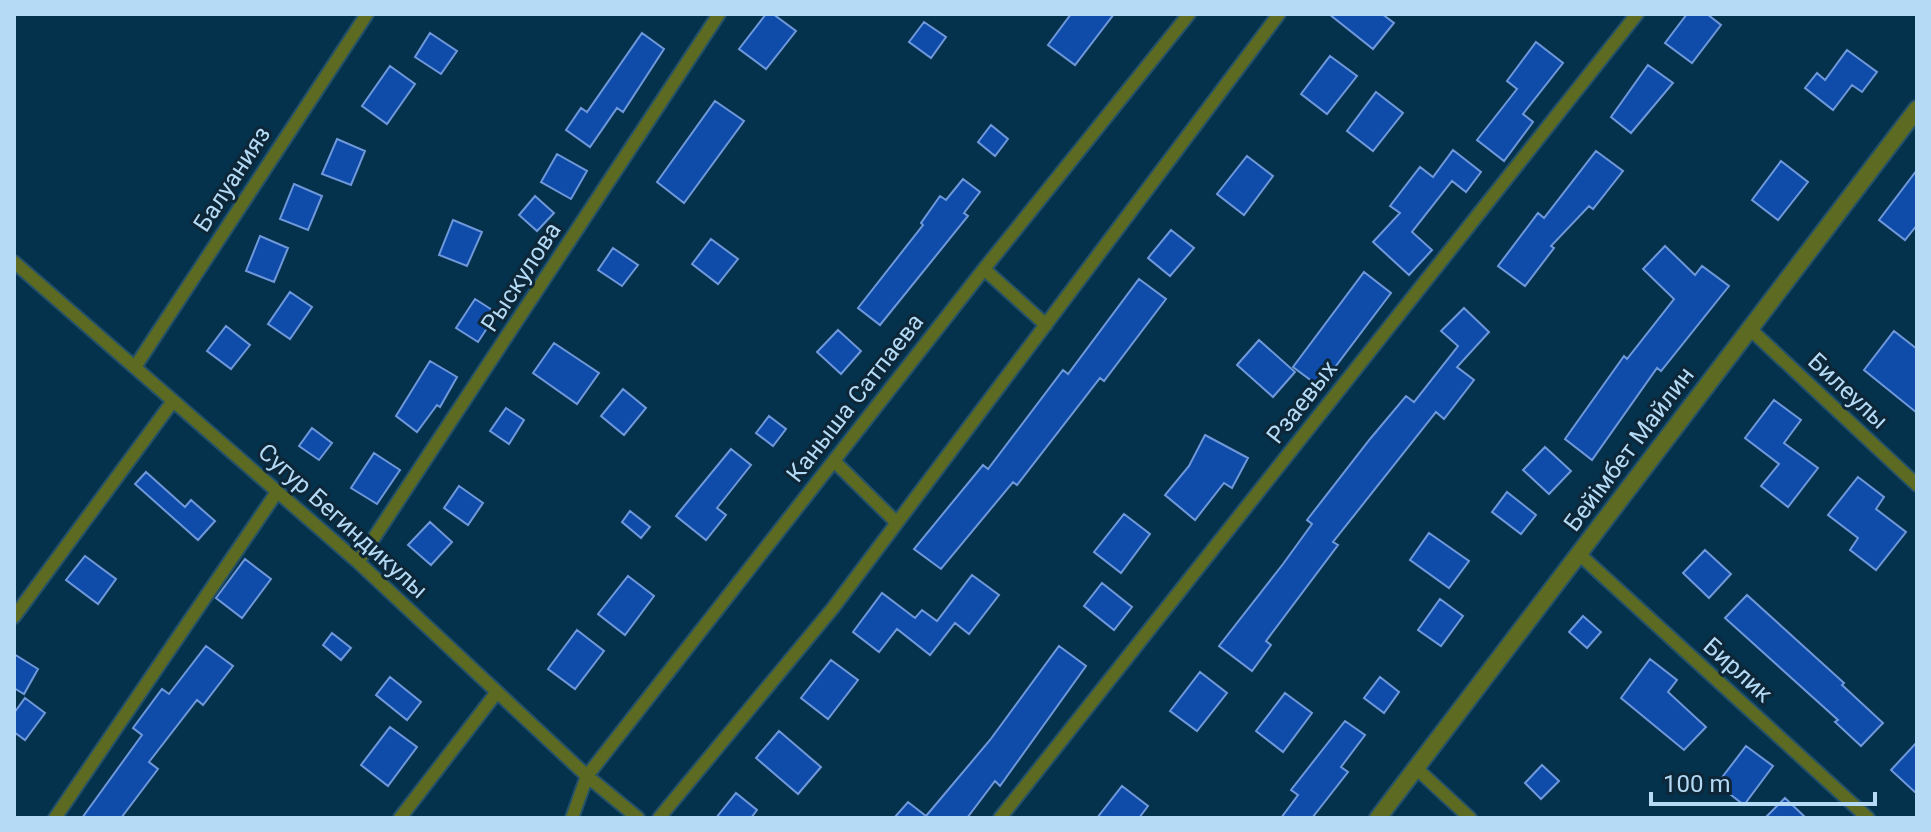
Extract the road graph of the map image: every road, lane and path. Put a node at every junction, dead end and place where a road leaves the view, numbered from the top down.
1 (367, 14) edge
2 (719, 14) edge
3 (1189, 14) edge
4 (1279, 14) edge
5 (1637, 14) edge
6 (1917, 109) edge
7 (14, 262) edge
8 (984, 269) junction
9 (1046, 325) junction
10 (1750, 329) junction
11 (135, 367) junction
12 (173, 401) junction
13 (834, 461) junction
14 (1917, 485) edge
15 (277, 492) junction
16 (897, 523) junction
17 (1579, 554) junction
18 (358, 562) junction
19 (14, 617) edge
20 (497, 692) junction
21 (1416, 768) junction
22 (587, 776) junction
23 (55, 818) edge
24 (400, 818) edge
25 (572, 818) edge
26 (638, 818) edge
27 (659, 818) edge
28 (1000, 818) edge
29 (1378, 818) edge
30 (1470, 818) edge
31 (1868, 818) edge

1 - 11 street, Балуанияз
2 - 18 street, Рыскулова
3 - 8 street, Каныша Сатпаева
4 - 9 street
5 - 28 street, Рзаевых
6 - 10 street, Бейімбет Майлин
7 - 11 street, Сугур Бегиндикулы
8 - 9 street
8 - 13 street, Каныша Сатпаева
9 - 16 street
10 - 14 street, Билеулы
10 - 17 street, Бейімбет Майлин
11 - 12 street, Сугур Бегиндикулы
12 - 15 street, Сугур Бегиндикулы
12 - 19 street
13 - 16 street
13 - 22 street, Каныша Сатпаева
15 - 18 street, Сугур Бегиндикулы
15 - 23 street
16 - 27 street
17 - 21 street, Бейімбет Майлин
17 - 31 street, Бирлик
18 - 20 street, Сугур Бегиндикулы
20 - 22 street, Сугур Бегиндикулы
20 - 24 street
21 - 29 street, Бейімбет Майлин
21 - 30 street
22 - 25 street, Каныша Сатпаева
22 - 26 street, Сугур Бегиндикулы

